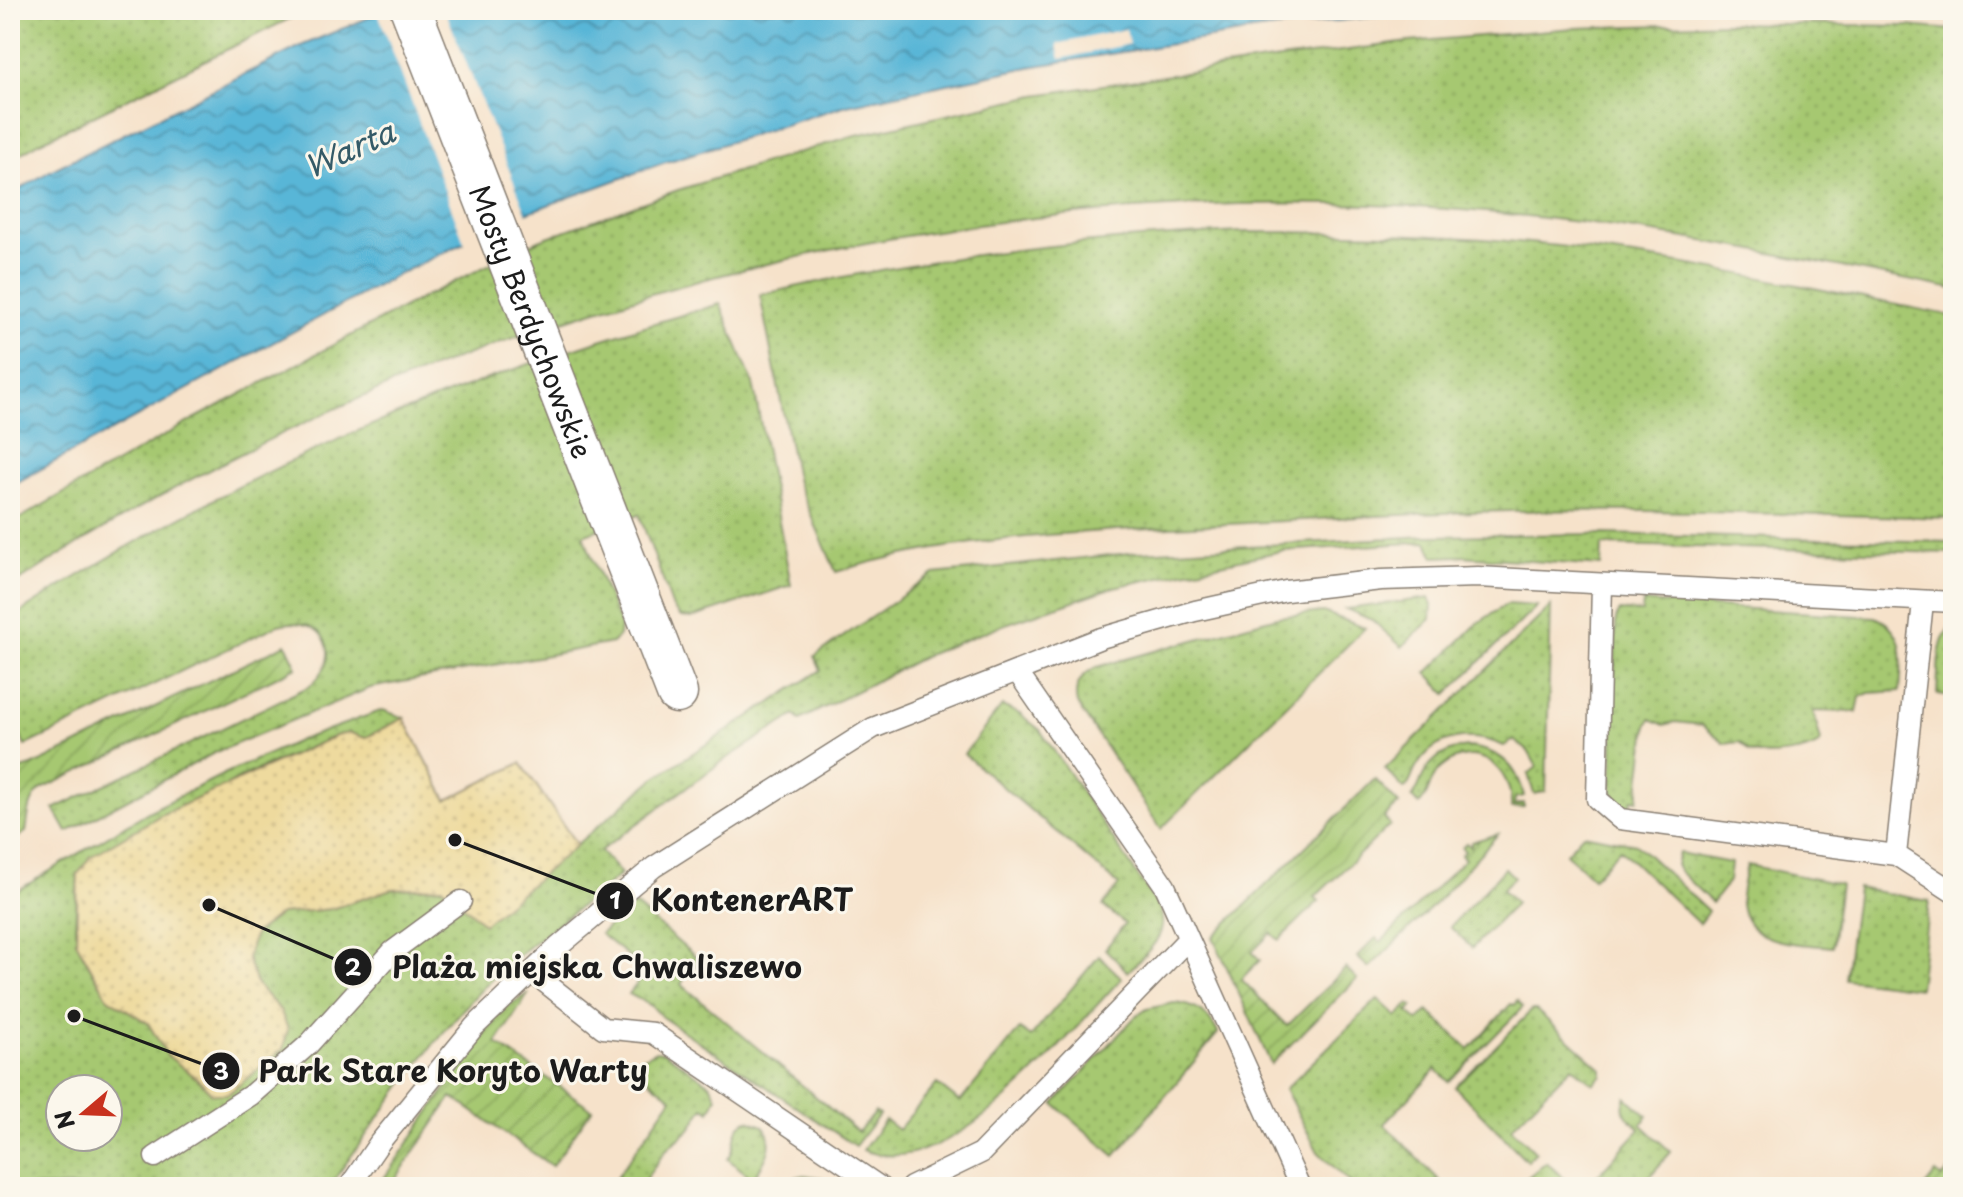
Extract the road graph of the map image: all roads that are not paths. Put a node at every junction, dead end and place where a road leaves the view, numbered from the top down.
1 (411, 10) edge
2 (1602, 584) junction
3 (1923, 602) junction
4 (1953, 602) edge
5 (1018, 673) junction
6 (677, 693) dead end
7 (1896, 855) junction
8 (1953, 892) edge
9 (461, 901) dead end
10 (1188, 939) junction
11 (532, 972) junction
12 (155, 1157) dead end
13 (349, 1187) edge
14 (880, 1187) edge
15 (911, 1187) edge
16 (1300, 1187) edge

1 - 6 street, Mosty Berdychowskie
2 - 3 lane
2 - 5 lane
2 - 7 lane
3 - 4 lane
3 - 7 lane
5 - 10 lane
5 - 11 lane
7 - 8 lane
9 - 12 lane
10 - 15 lane
10 - 16 lane
11 - 13 lane
11 - 14 lane

